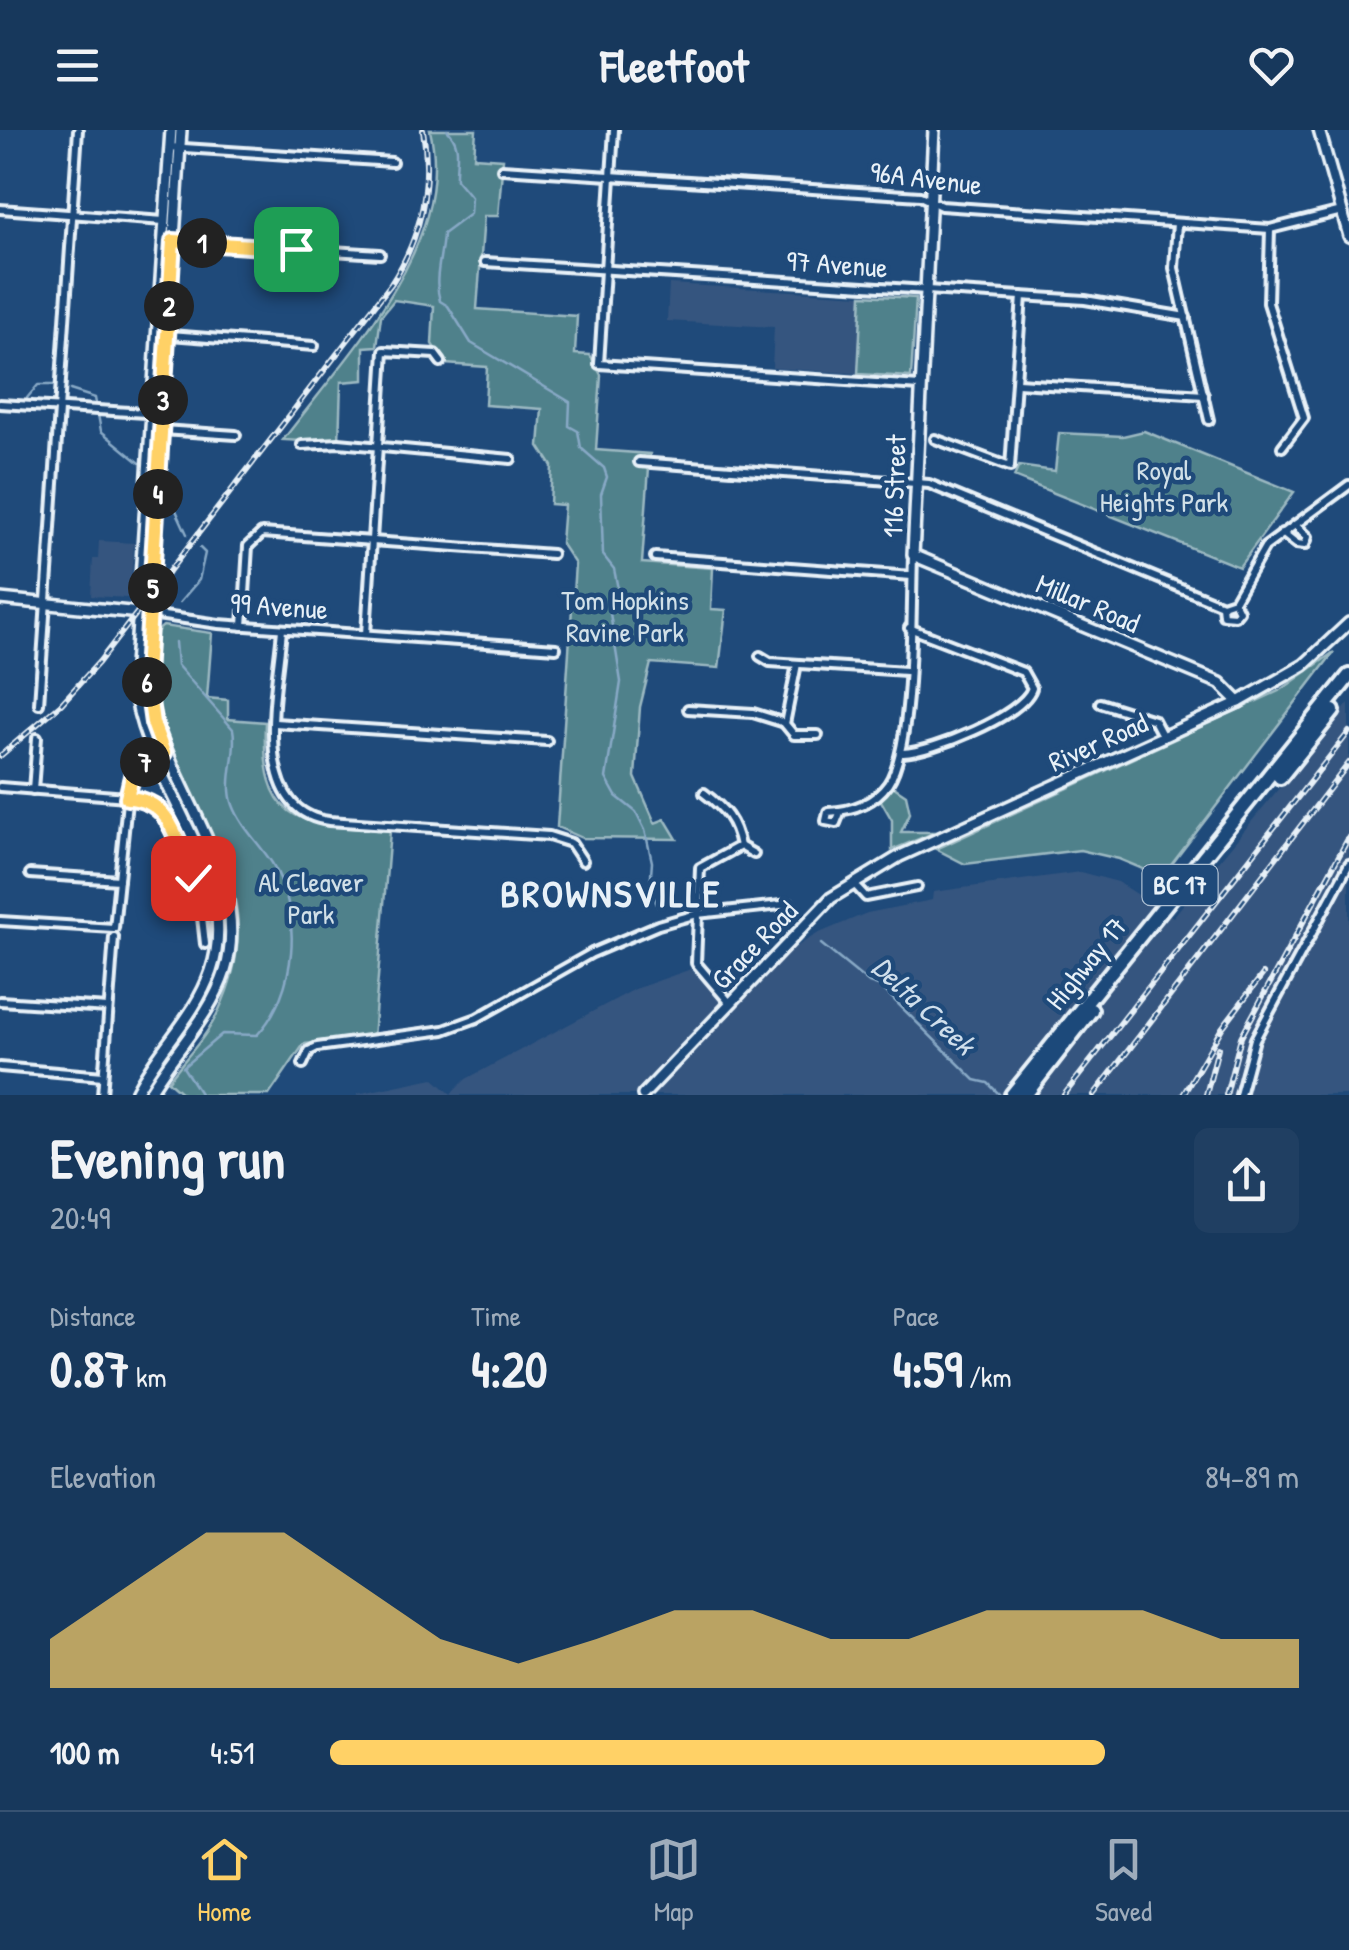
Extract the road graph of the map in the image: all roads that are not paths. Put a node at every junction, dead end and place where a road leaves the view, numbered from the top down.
1 (78, 130) edge
2 (170, 130) edge
3 (180, 130) edge
4 (614, 130) edge
5 (934, 130) edge
6 (1319, 130) edge
7 (174, 147) junction
8 (392, 162) dead end
9 (502, 169) dead end
10 (611, 176) junction
11 (930, 200) junction
12 (0, 209) edge
13 (1342, 211) junction
14 (74, 214) junction
15 (164, 221) junction
16 (1178, 223) junction
17 (1270, 229) junction
18 (1349, 236) edge
19 (168, 241) junction
20 (380, 254) dead end
21 (485, 262) dead end
22 (606, 271) junction
23 (926, 291) junction
24 (1022, 296) junction
25 (1186, 317) junction
26 (162, 334) junction
27 (314, 346) dead end
28 (441, 362) dead end
29 (1018, 383) junction
30 (920, 386) junction
31 (1204, 395) junction
32 (0, 404) edge
33 (60, 408) junction
34 (157, 414) junction
35 (1209, 420) dead end
36 (161, 430) junction
37 (236, 435) dead end
38 (935, 439) dead end
39 (302, 445) dead end
40 (376, 446) junction
41 (1282, 447) dead end
42 (510, 458) dead end
43 (639, 462) dead end
44 (916, 482) junction
45 (1349, 485) edge
46 (1294, 525) junction
47 (1282, 533) junction
48 (372, 541) junction
49 (552, 554) dead end
50 (913, 554) junction
51 (655, 558) dead end
52 (912, 576) junction
53 (0, 600) edge
54 (1234, 600) junction
55 (47, 603) junction
56 (1222, 606) junction
57 (138, 612) junction
58 (150, 614) junction
59 (1349, 623) edge
60 (243, 626) junction
61 (909, 628) junction
62 (282, 629) junction
63 (366, 634) junction
64 (556, 648) dead end
65 (760, 656) dead end
66 (798, 664) junction
67 (906, 671) junction
68 (1349, 676) edge
69 (1349, 690) edge
70 (1100, 702) dead end
71 (1238, 702) junction
72 (39, 704) dead end
73 (688, 709) dead end
74 (275, 723) junction
75 (786, 724) junction
76 (818, 735) dead end
77 (1163, 737) junction
78 (38, 738) dead end
79 (547, 741) dead end
80 (164, 753) junction
81 (902, 753) junction
82 (152, 759) junction
83 (0, 787) edge
84 (33, 790) junction
85 (704, 793) dead end
86 (127, 798) junction
87 (840, 813) dead end
88 (740, 846) junction
89 (754, 854) dead end
90 (584, 861) dead end
91 (1349, 864) edge
92 (30, 874) dead end
93 (119, 880) junction
94 (853, 884) junction
95 (917, 887) dead end
96 (790, 904) dead end
97 (697, 914) junction
98 (0, 921) edge
99 (114, 932) junction
100 (205, 944) dead end
101 (0, 1000) edge
102 (730, 1002) junction
103 (108, 1008) junction
104 (304, 1064) dead end
105 (0, 1068) edge
106 (103, 1076) junction
107 (102, 1095) edge
108 (135, 1095) edge
109 (148, 1095) edge
110 (643, 1095) edge
111 (1012, 1095) edge
112 (1025, 1095) edge
113 (1240, 1095) edge

1 - 14 street
2 - 7 street
3 - 7 street
4 - 10 street
5 - 11 street, 116 Street
6 - 13 street
7 - 8 street
7 - 15 street
7 - 19 street
9 - 10 street, 96A Avenue
10 - 11 street, 96A Avenue
10 - 22 street
11 - 16 street, 96A Avenue
11 - 23 street, 116 Street
12 - 14 street
13 - 17 street, 96A Avenue
13 - 18 street
14 - 15 street
14 - 33 street
15 - 19 street
16 - 17 street, 96A Avenue
16 - 25 street
17 - 41 street
19 - 20 street
19 - 26 street
21 - 22 street, 97 Avenue
22 - 23 street, 97 Avenue
22 - 30 street
23 - 24 street, 97 Avenue
23 - 30 street, 116 Street
24 - 25 street, 97 Avenue
24 - 29 street
25 - 31 street
26 - 27 street
26 - 34 street
28 - 40 street
29 - 31 street
29 - 38 street
30 - 44 street, 116 Street
31 - 35 street
32 - 33 street
33 - 34 street
33 - 55 street
34 - 36 street
34 - 57 street
36 - 37 street
36 - 58 street
39 - 40 street
40 - 42 street
40 - 48 street
43 - 44 street
44 - 50 street, 116 Street
44 - 56 street
45 - 46 street
46 - 47 street
46 - 47 street
47 - 54 street
48 - 49 street
48 - 60 street
48 - 63 street
50 - 52 street, 116 Street
50 - 71 street, Millar Road
51 - 52 street
52 - 61 street, 116 Street
53 - 55 street, 99 Avenue
54 - 56 street
54 - 56 street
55 - 57 street, 99 Avenue
55 - 72 street
57 - 58 street, 99 Avenue
57 - 82 street
58 - 60 street, 99 Avenue
58 - 80 street
59 - 71 street, River Road
60 - 62 street, 99 Avenue
61 - 67 street, 116 Street
61 - 81 street
62 - 63 street, 99 Avenue
62 - 74 street
63 - 64 street, 99 Avenue
65 - 66 street
66 - 67 street
66 - 75 street
67 - 81 street, 116 Street
68 - 111 highway, Highway 17 / BC 17
69 - 112 highway, Highway 17 / BC 17
70 - 77 street
71 - 77 street, River Road
73 - 75 street
74 - 79 street
74 - 90 street
75 - 76 street
77 - 94 street, River Road
78 - 84 street
80 - 82 street
80 - 109 street
81 - 87 street, 116 Street
82 - 86 street
82 - 108 street
83 - 84 street
84 - 86 street
85 - 88 street
86 - 93 street
86 - 100 street
88 - 89 street
88 - 97 street
91 - 113 street
92 - 93 street
93 - 99 street
94 - 95 street
94 - 102 street, Grace Road
96 - 97 street
97 - 102 street
97 - 104 street
98 - 99 street
99 - 103 street
101 - 103 street
102 - 110 street, Grace Road
103 - 106 street
105 - 106 street
106 - 107 street

